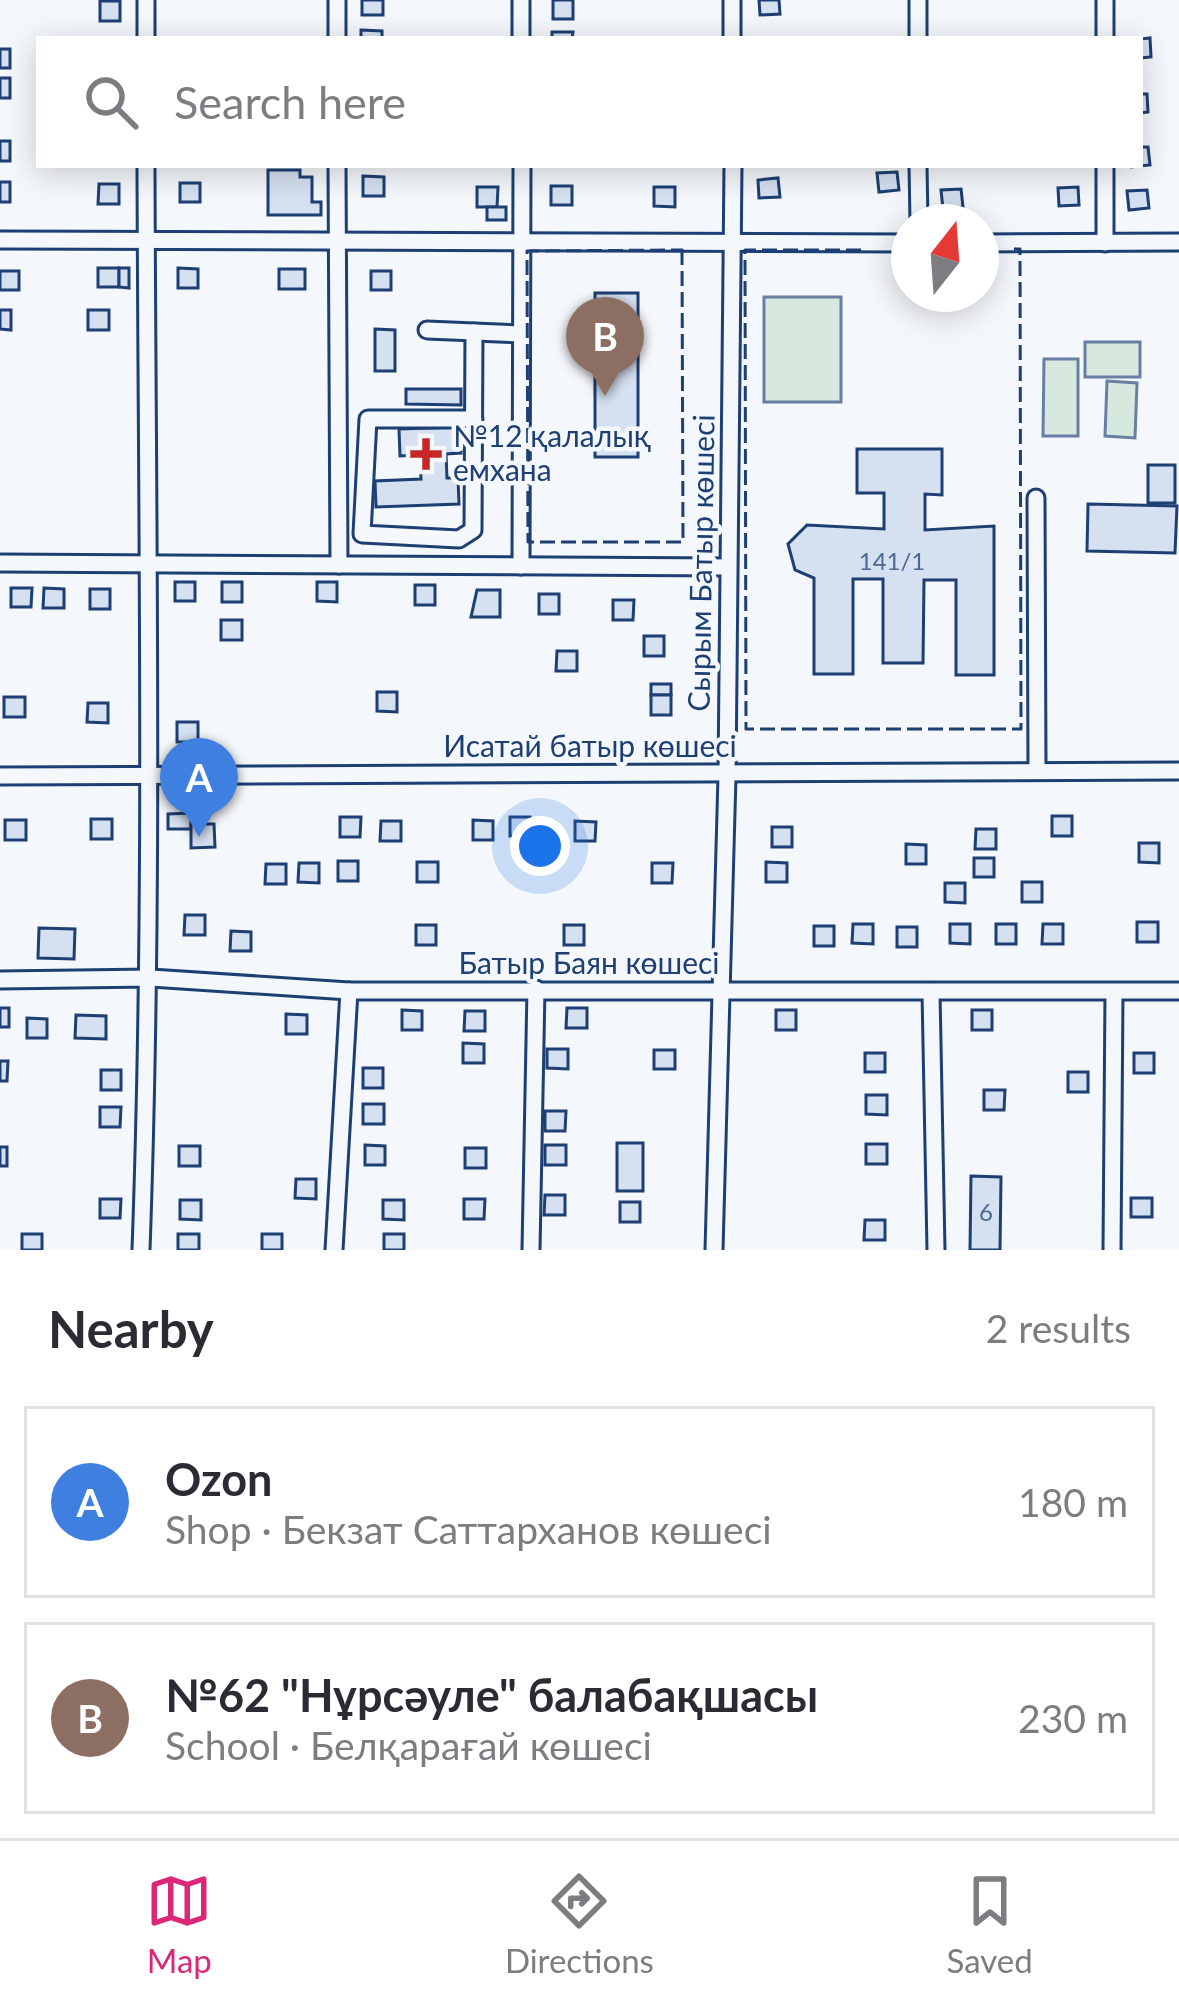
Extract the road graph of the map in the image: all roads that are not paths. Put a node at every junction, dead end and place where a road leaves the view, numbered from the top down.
1 (146, 0) edge
2 (337, 0) edge
3 (521, 0) edge
4 (732, 0) edge
5 (918, 0) edge
6 (1105, 0) edge
7 (146, 36) edge
8 (337, 36) edge
9 (521, 36) edge
10 (732, 36) edge
11 (918, 36) edge
12 (1105, 36) edge
13 (146, 168) edge
14 (337, 168) edge
15 (522, 168) edge
16 (733, 168) edge
17 (918, 168) edge
18 (1105, 168) edge
19 (919, 204) edge
20 (0, 239) edge
21 (146, 240) junction
22 (336, 240) junction
23 (522, 240) junction
24 (734, 241) junction
25 (1179, 242) edge
26 (891, 243) edge
27 (999, 243) edge
28 (1105, 243) junction
29 (427, 330) dead end
30 (474, 332) junction
31 (521, 334) junction
32 (474, 419) junction
33 (1036, 498) dead end
34 (146, 562) junction
35 (0, 563) edge
36 (339, 565) junction
37 (521, 566) junction
38 (728, 567) junction
39 (1037, 771) junction
40 (1179, 771) edge
41 (152, 775) junction
42 (0, 776) edge
43 (727, 776) junction
44 (151, 978) junction
45 (0, 980) edge
46 (536, 989) junction
47 (719, 991) junction
48 (1179, 991) edge
49 (349, 992) junction
50 (931, 992) junction
51 (1114, 994) junction
52 (141, 1250) edge
53 (334, 1250) edge
54 (531, 1250) edge
55 (714, 1250) edge
56 (936, 1250) edge
57 (1112, 1250) edge

1 - 7 street
2 - 8 street
3 - 9 street
4 - 10 street
5 - 11 street
6 - 12 street
13 - 21 street
14 - 22 street
15 - 23 street
16 - 24 street, Сырым Батыр көшесі
17 - 19 street
18 - 28 street
20 - 21 street
21 - 22 street
21 - 34 street
22 - 23 street
22 - 36 street
23 - 24 street
23 - 31 street
24 - 26 street
24 - 38 street, Сырым Батыр көшесі
25 - 28 street
27 - 28 street
29 - 30 street
30 - 31 street
30 - 32 street
31 - 37 street
32 - 32 street
33 - 39 street
34 - 35 street
34 - 36 street
34 - 41 street
36 - 37 street
37 - 38 street
38 - 43 street, Сырым Батыр көшесі
39 - 40 street, Исатай батыр көшесі
39 - 43 street, Исатай батыр көшесі
41 - 42 street, Исатай батыр көшесі
41 - 43 street, Исатай батыр көшесі
41 - 44 street
43 - 47 street, Сырым Батыр көшесі
44 - 45 street, Батыр Баян көшесі
44 - 49 street, Батыр Баян көшесі
44 - 52 street
46 - 47 street, Батыр Баян көшесі
46 - 49 street, Батыр Баян көшесі
46 - 54 street
47 - 50 street, Батыр Баян көшесі
47 - 55 street, Сырым Батыр көшесі
48 - 51 street, Батыр Баян көшесі
49 - 53 street
50 - 51 street, Батыр Баян көшесі
50 - 56 street
51 - 57 street

